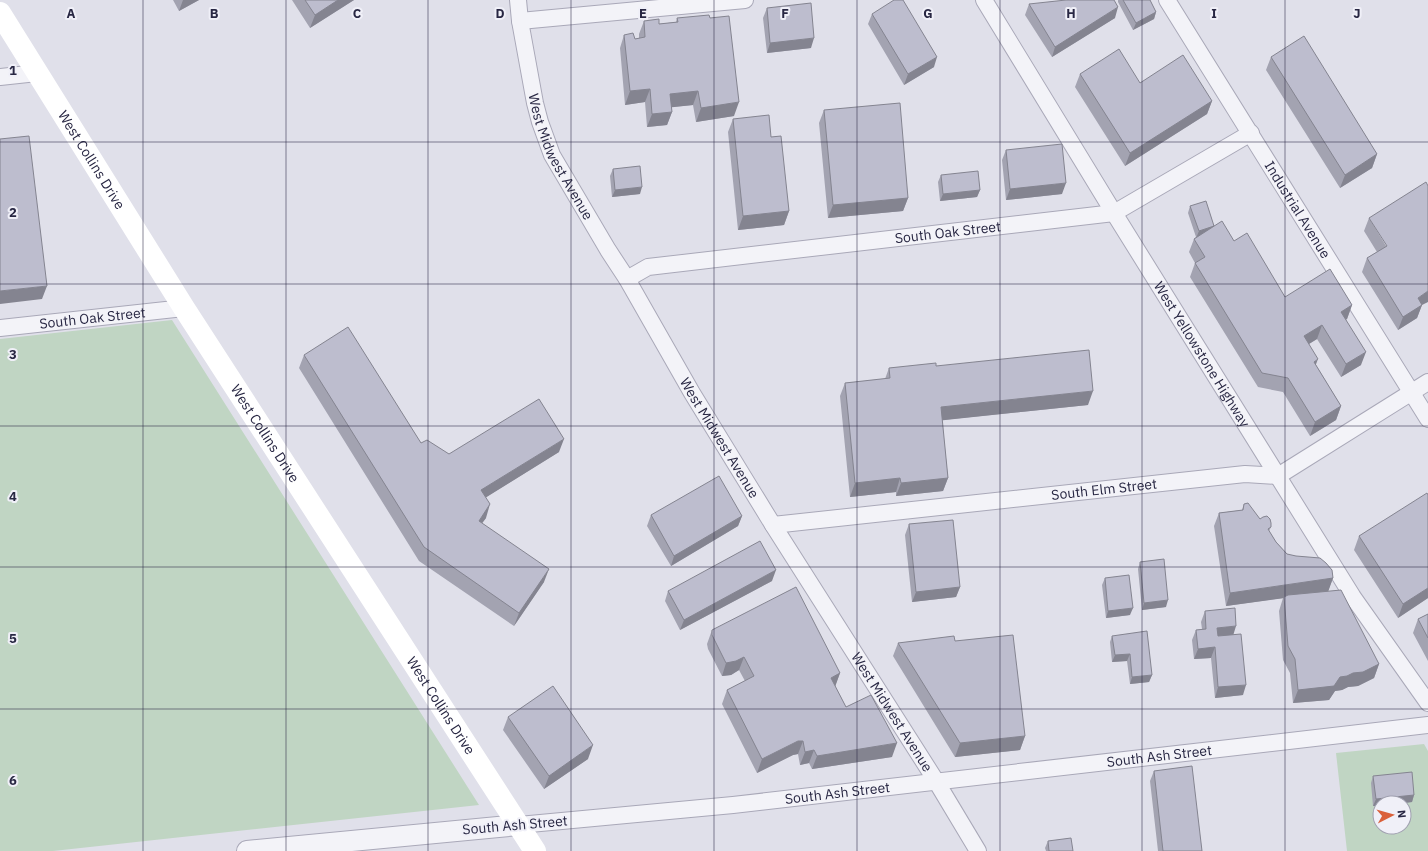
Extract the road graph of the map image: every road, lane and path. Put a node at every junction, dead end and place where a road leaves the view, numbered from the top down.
1 (518, 0) edge
2 (745, 0) edge
3 (984, 0) edge
4 (1167, 0) edge
5 (0, 13) edge
6 (520, 21) junction
7 (37, 73) junction
8 (0, 77) edge
9 (1251, 134) junction
10 (1114, 213) junction
11 (628, 279) junction
12 (184, 308) junction
13 (0, 328) edge
14 (1428, 382) edge
15 (1412, 393) junction
16 (1428, 419) edge
17 (1278, 476) junction
18 (773, 526) junction
19 (1428, 703) edge
20 (1428, 725) edge
21 (936, 781) junction
22 (519, 825) junction
23 (247, 851) edge
24 (535, 851) edge
25 (978, 851) edge

1 - 6 street, West Midwest Avenue
2 - 6 street
3 - 10 street, West Yellowstone Highway
4 - 9 street, Industrial Avenue
5 - 7 main road, West Collins Drive
6 - 11 street, West Midwest Avenue
7 - 8 street
7 - 12 main road, West Collins Drive
9 - 10 street, South Oak Street
9 - 15 street, Industrial Avenue
10 - 11 street, South Oak Street
10 - 17 street, West Yellowstone Highway
11 - 18 street, West Midwest Avenue
12 - 13 street, South Oak Street
12 - 22 main road, West Collins Drive
14 - 15 street
15 - 16 street, Industrial Avenue
15 - 17 street
17 - 18 street, South Elm Street
17 - 19 street, West Yellowstone Highway
18 - 21 street, West Midwest Avenue
20 - 21 street, South Ash Street
21 - 22 street, South Ash Street
21 - 25 street, West Midwest Avenue
22 - 23 street, South Ash Street
22 - 24 main road, West Collins Drive

